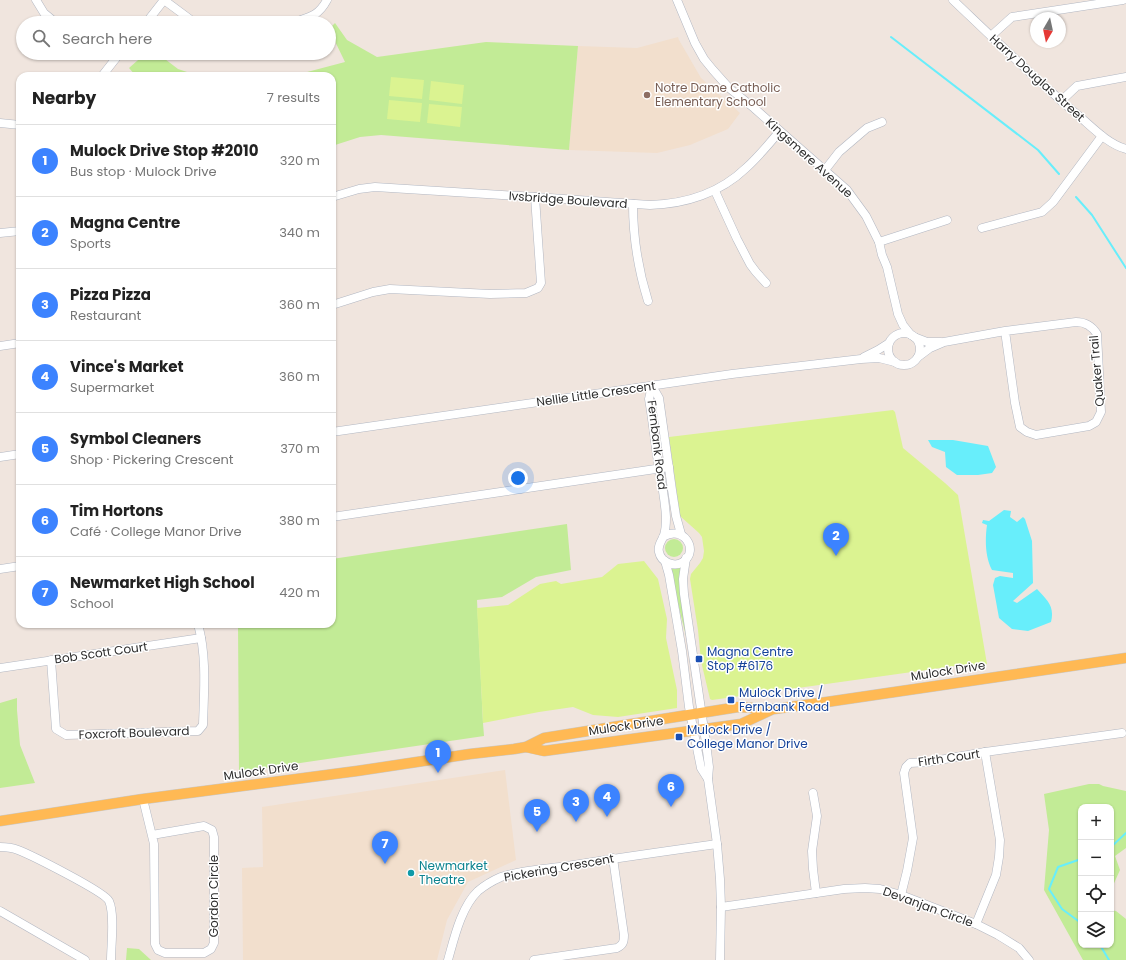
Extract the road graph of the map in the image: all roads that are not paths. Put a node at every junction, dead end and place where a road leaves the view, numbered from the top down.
1 (36, 0) edge
2 (164, 0) edge
3 (327, 0) edge
4 (677, 0) edge
5 (953, 0) edge
6 (1123, 0) edge
7 (47, 16) edge
8 (151, 16) edge
9 (186, 16) edge
10 (312, 16) edge
11 (991, 36) junction
12 (115, 60) edge
13 (105, 72) edge
14 (1126, 77) edge
15 (1060, 100) junction
16 (882, 122) dead end
17 (0, 123) edge
18 (16, 125) edge
19 (780, 132) junction
20 (1102, 136) junction
21 (1126, 149) edge
22 (824, 170) junction
23 (715, 191) junction
24 (336, 196) edge
25 (535, 197) junction
26 (632, 204) junction
27 (947, 220) dead end
28 (982, 228) dead end
29 (16, 231) edge
30 (0, 233) edge
31 (879, 242) junction
32 (766, 283) dead end
33 (648, 301) dead end
34 (336, 304) edge
35 (898, 314) junction
36 (1005, 331) junction
37 (913, 336) junction
38 (891, 340) junction
39 (944, 342) junction
40 (16, 344) edge
41 (0, 346) edge
42 (918, 357) junction
43 (861, 359) junction
44 (895, 362) junction
45 (652, 386) junction
46 (336, 431) edge
47 (16, 455) edge
48 (0, 457) edge
49 (669, 467) junction
50 (659, 469) junction
51 (336, 516) edge
52 (681, 534) junction
53 (663, 537) junction
54 (686, 558) junction
55 (665, 561) junction
56 (16, 567) edge
57 (0, 569) edge
58 (199, 628) edge
59 (201, 638) junction
60 (1126, 658) edge
61 (51, 660) junction
62 (0, 668) edge
63 (774, 709) junction
64 (702, 714) junction
65 (691, 715) junction
66 (699, 730) junction
67 (1122, 734) dead end
68 (526, 747) junction
69 (985, 752) junction
70 (812, 793) dead end
71 (143, 799) junction
72 (0, 821) edge
73 (152, 835) junction
74 (717, 844) junction
75 (0, 847) edge
76 (613, 858) junction
77 (816, 894) junction
78 (901, 895) junction
79 (721, 907) junction
80 (0, 912) edge
81 (976, 924) junction
82 (85, 960) edge
83 (111, 960) edge
84 (448, 960) edge
85 (534, 960) edge
86 (720, 960) edge
87 (1029, 960) edge

1 - 7 street
2 - 8 street
2 - 9 street
3 - 10 street
4 - 19 street, Kingsmere Avenue
5 - 11 street, Harry Douglas Street
6 - 11 street
11 - 15 street, Harry Douglas Street
12 - 13 street
14 - 15 street
15 - 20 street, Harry Douglas Street
16 - 22 street
17 - 18 street
19 - 22 street, Kingsmere Avenue
19 - 23 street, Ivsbridge Boulevard
20 - 21 street, Harry Douglas Street
20 - 28 street
22 - 31 street, Kingsmere Avenue
23 - 26 street, Ivsbridge Boulevard
23 - 32 street
24 - 25 street, Ivsbridge Boulevard
25 - 26 street, Ivsbridge Boulevard
25 - 34 street
26 - 33 street
27 - 31 street
29 - 30 street
31 - 35 street, Kingsmere Avenue
35 - 37 street, Kingsmere Avenue
35 - 38 street, Kingsmere Avenue
36 - 36 street, Quaker Trail
36 - 39 street, Quaker Trail
37 - 38 street
37 - 39 street, Quaker Trail
37 - 42 street
38 - 43 street, Nellie Little Crescent
38 - 44 street
39 - 42 street, Quaker Trail
40 - 41 street
42 - 44 street
43 - 44 street, Nellie Little Crescent
43 - 45 street, Nellie Little Crescent
45 - 46 street, Nellie Little Crescent
45 - 49 street, Fernbank Road
45 - 50 street, Fernbank Road
47 - 48 street
49 - 50 street
49 - 52 street, Fernbank Road
50 - 51 street
50 - 53 street, Fernbank Road
52 - 53 street
52 - 54 street
53 - 55 street
54 - 55 street
54 - 64 street
55 - 65 street
56 - 57 street
58 - 59 street, Foxcroft Boulevard
59 - 61 street, Bob Scott Court
59 - 61 street, Foxcroft Boulevard
60 - 63 main road, Mulock Drive
61 - 62 street, Bob Scott Court
63 - 64 main road, Mulock Drive
63 - 66 main road, Mulock Drive
64 - 65 main road, Mulock Drive
64 - 66 street
65 - 66 street
65 - 68 main road, Mulock Drive
66 - 68 main road, Mulock Drive
66 - 74 street
67 - 69 street, Firth Court
68 - 71 main road, Mulock Drive
69 - 78 street, Firth Court
69 - 81 street
70 - 77 street
71 - 72 main road, Mulock Drive
71 - 73 street, Gordon Circle
73 - 73 street, Gordon Circle
74 - 76 street, Pickering Crescent
74 - 79 street
75 - 83 street
76 - 84 street, Pickering Crescent
76 - 85 street
77 - 78 street, Devanjan Circle
77 - 79 street, Devanjan Circle
78 - 81 street, Devanjan Circle
79 - 86 street
80 - 82 street
81 - 87 street, Devanjan Circle

